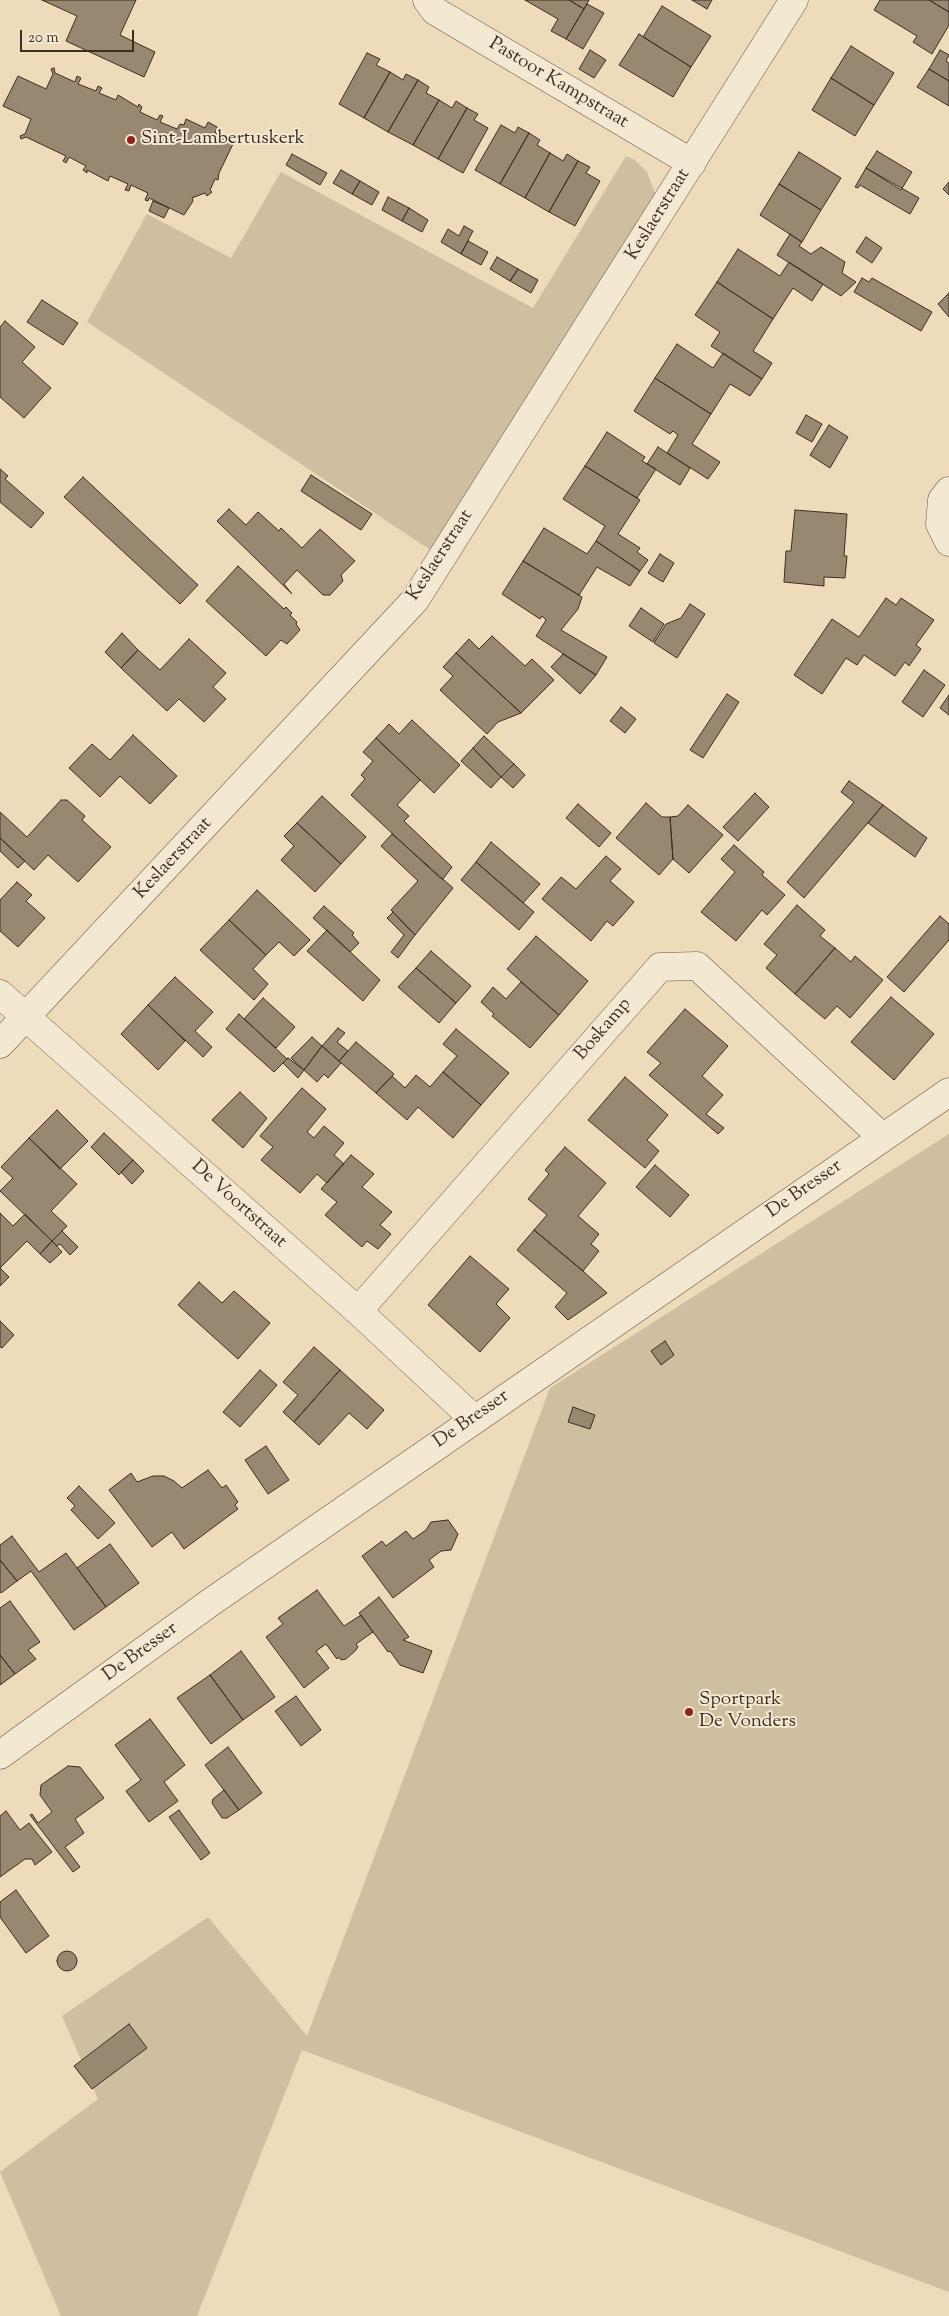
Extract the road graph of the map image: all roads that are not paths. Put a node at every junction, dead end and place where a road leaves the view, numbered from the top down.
1 (427, 0) edge
2 (794, 0) edge
3 (692, 163) junction
4 (949, 491) edge
5 (949, 542) edge
6 (0, 994) edge
7 (26, 1017) junction
8 (0, 1044) edge
9 (949, 1092) edge
10 (882, 1137) junction
11 (358, 1311) junction
12 (474, 1418) junction
13 (0, 1755) edge

1 - 3 street, Pastoor Kampstraat
2 - 3 street, Keslaerstraat
3 - 7 street, Keslaerstraat
4 - 5 street
6 - 7 street, De Voortstraat
7 - 8 street, Keslaerstraat
7 - 11 street, De Voortstraat
9 - 10 street, De Bresser
10 - 11 street, Boskamp
10 - 12 street, De Bresser
11 - 12 street, De Voortstraat
12 - 13 street, De Bresser

